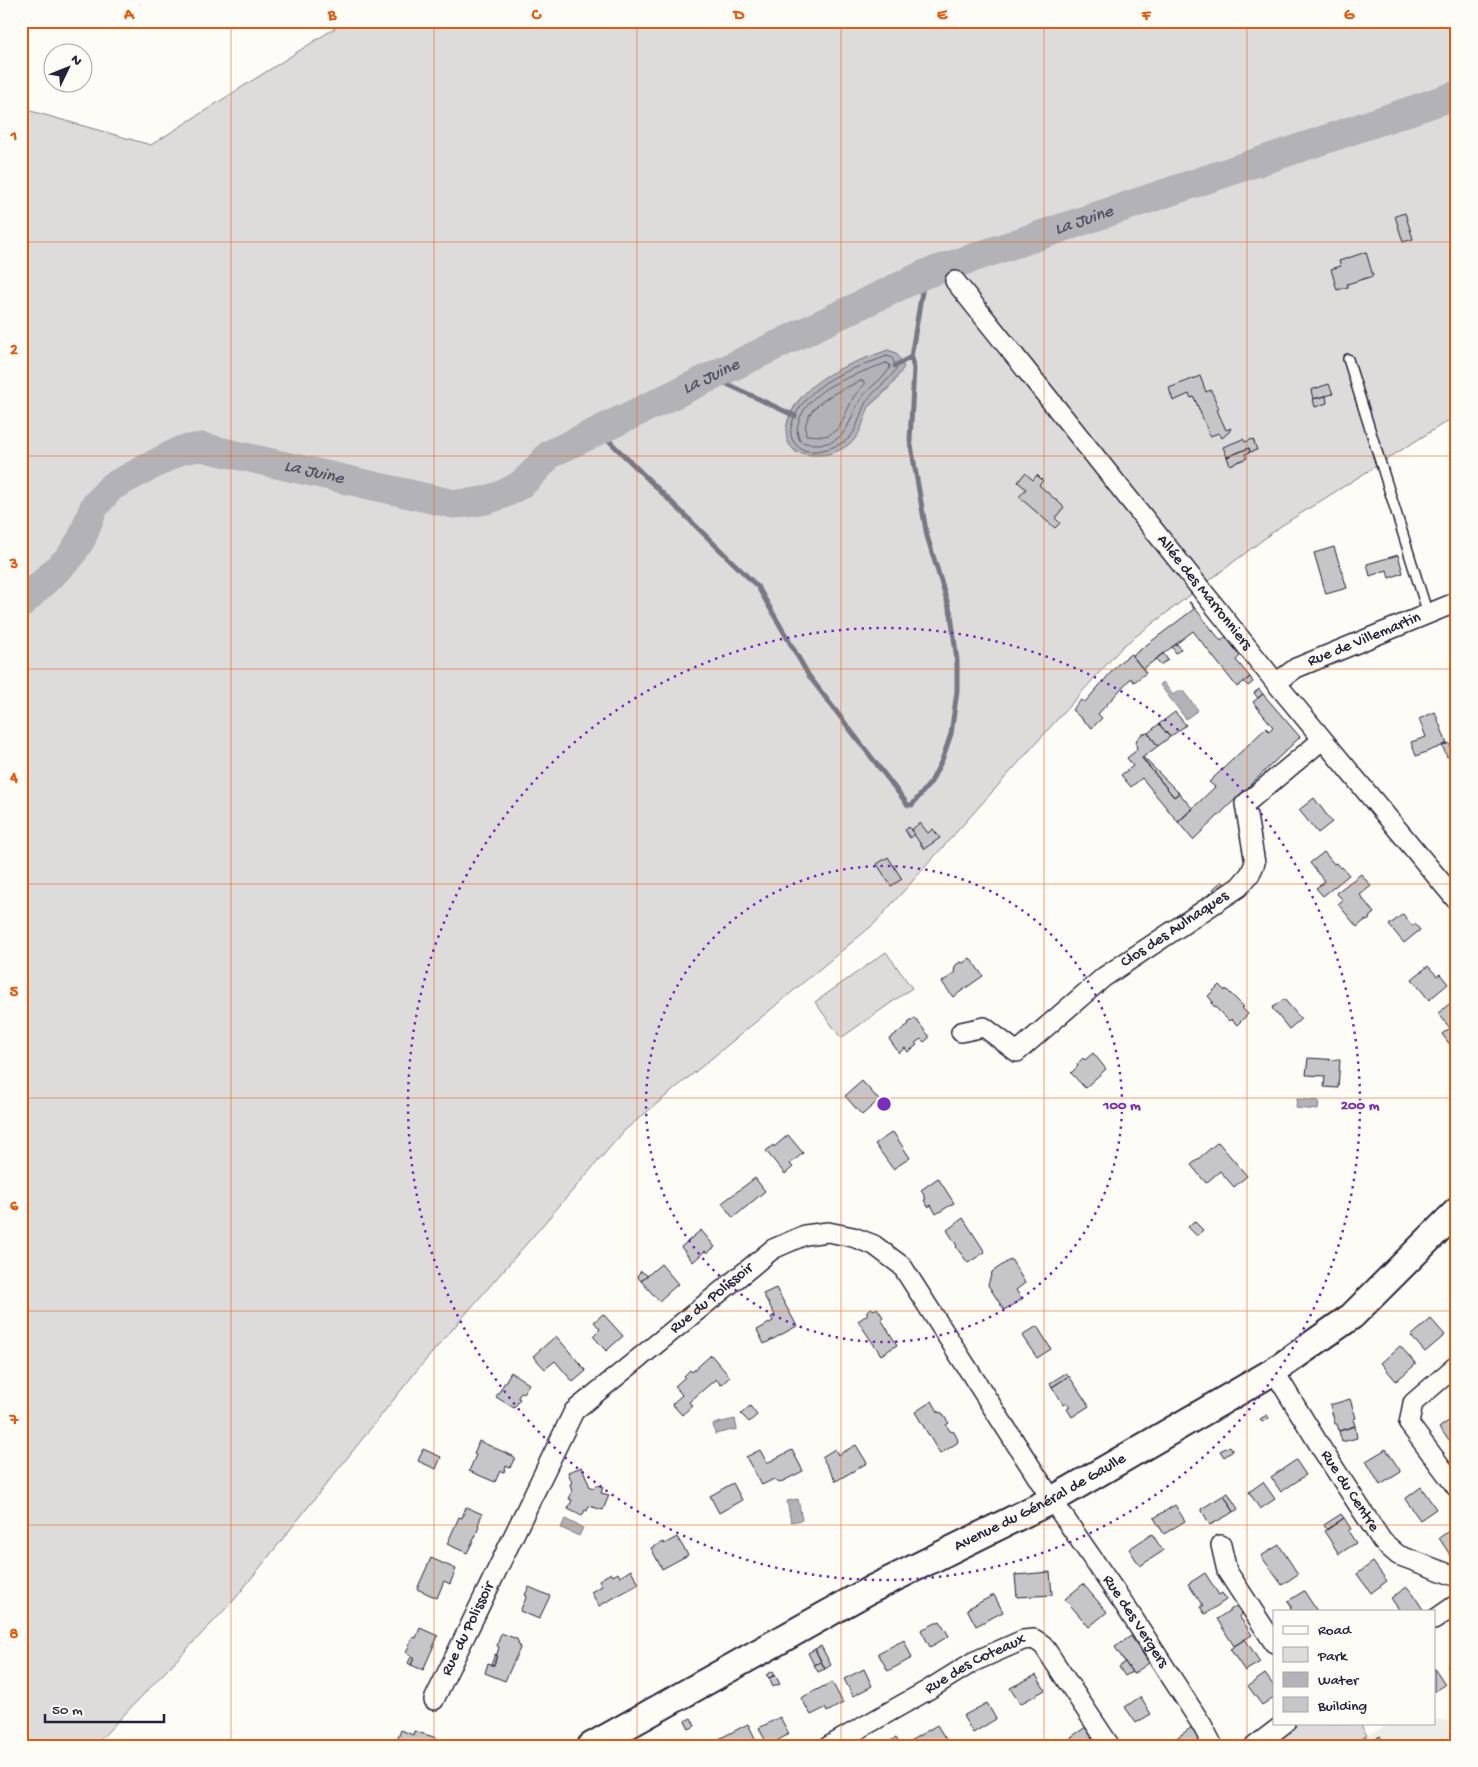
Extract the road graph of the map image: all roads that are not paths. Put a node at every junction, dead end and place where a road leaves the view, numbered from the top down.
1 (955, 281) dead end
2 (1348, 359) dead end
3 (1457, 602) edge
4 (1428, 614) junction
5 (1276, 683) junction
6 (1322, 740) junction
7 (1457, 901) edge
8 (961, 1032) dead end
9 (1457, 1211) edge
10 (1457, 1365) edge
11 (1274, 1371) junction
12 (1457, 1488) edge
13 (1052, 1500) junction
14 (1220, 1545) dead end
15 (1457, 1577) edge
16 (1457, 1604) edge
17 (1436, 1619) edge
18 (1273, 1641) edge
19 (434, 1700) dead end
20 (1284, 1724) edge
21 (591, 1746) edge
22 (829, 1746) edge
23 (1110, 1746) edge
24 (1213, 1746) edge
25 (1255, 1746) edge

1 - 5 street, Allée des Marronniers
2 - 4 lane
3 - 4 street, Rue de Villemartin
4 - 5 street, Rue de Villemartin
5 - 6 street, Allée des Marronniers
6 - 7 street, Allée des Marronniers
6 - 8 street, Clos des Aulnaques
9 - 11 main road, Avenue du Général de Gaulle
10 - 12 street
11 - 13 main road, Avenue du Général de Gaulle
11 - 15 street, Rue du Centre
13 - 19 street, Rue du Polissoir
13 - 21 main road, Avenue du Général de Gaulle
13 - 24 street, Rue des Vergers
14 - 18 street
16 - 17 street
20 - 25 street
22 - 23 street, Rue des Coteaux

